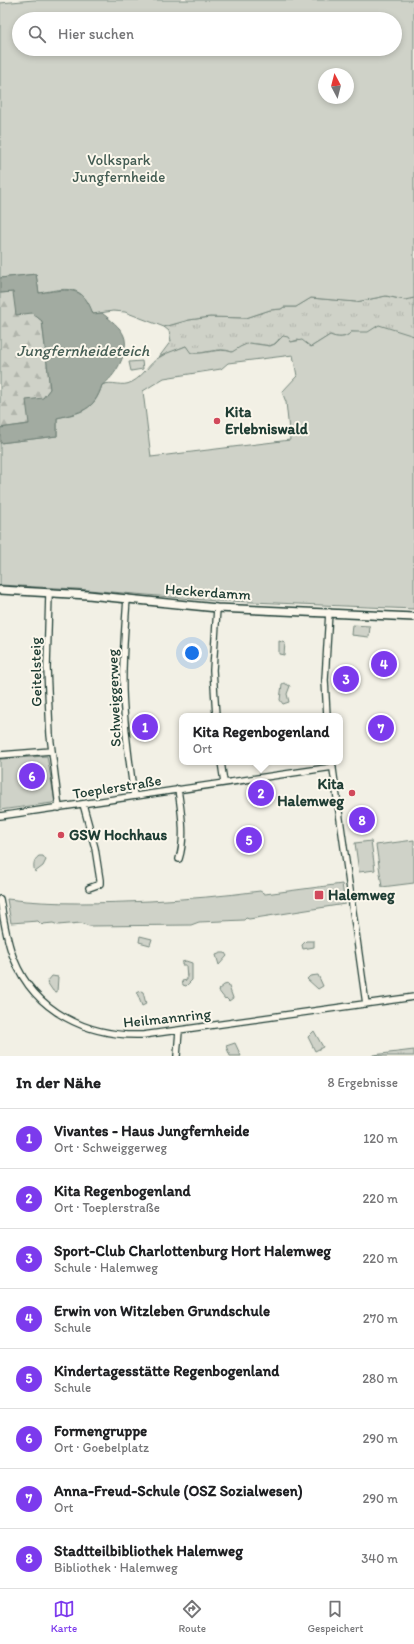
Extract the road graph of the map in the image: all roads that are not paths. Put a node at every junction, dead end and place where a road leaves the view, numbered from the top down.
1 (0, 590) edge
2 (49, 592) junction
3 (127, 598) junction
4 (218, 608) junction
5 (329, 612) junction
6 (414, 617) edge
7 (216, 713) edge
8 (327, 713) edge
9 (51, 751) junction
10 (0, 755) edge
11 (221, 765) edge
12 (332, 765) edge
13 (224, 782) junction
14 (178, 789) junction
15 (134, 796) junction
16 (83, 804) junction
17 (59, 808) junction
18 (0, 816) edge
19 (179, 859) dead end
20 (90, 888) dead end
21 (0, 899) edge
22 (1, 916) edge
23 (414, 998) edge
24 (366, 1004) junction
25 (179, 1031) junction
26 (177, 1056) edge

1 - 2 street, Heckerdamm
2 - 3 street, Heckerdamm
2 - 9 street, Geitelsteig
3 - 4 street, Heckerdamm
3 - 15 street, Schweiggerweg
4 - 5 street, Heckerdamm
4 - 7 street
5 - 6 street, Heckerdamm
5 - 8 street
9 - 10 street
9 - 17 street, Geitelsteig
11 - 13 street
12 - 13 street, Toeplerstraße
12 - 24 street
13 - 14 street, Toeplerstraße
14 - 15 street, Toeplerstraße
14 - 19 street
15 - 16 street, Toeplerstraße
16 - 17 street, Toeplerstraße
16 - 20 street
17 - 18 street, Toeplerstraße
21 - 22 street, Heilmannring
22 - 25 street, Heilmannring
23 - 24 street, Heilmannring
24 - 25 street, Heilmannring
25 - 26 street

